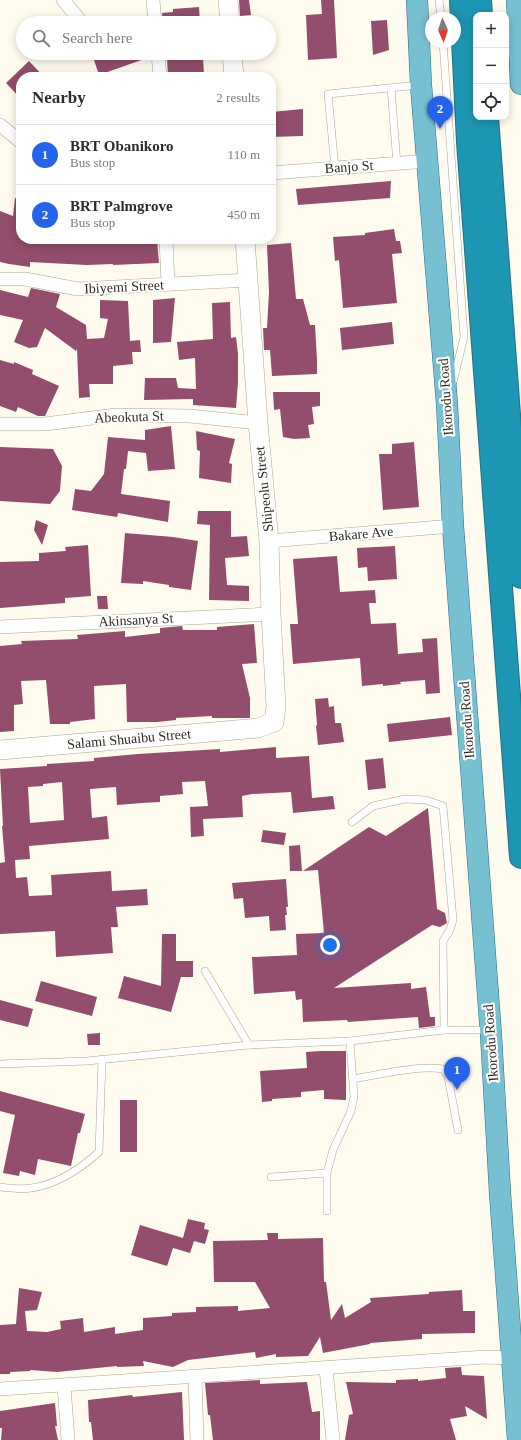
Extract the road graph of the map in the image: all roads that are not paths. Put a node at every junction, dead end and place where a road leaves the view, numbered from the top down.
1 (63, 0) edge
2 (152, 0) edge
3 (228, 0) edge
4 (416, 0) edge
5 (439, 0) edge
6 (461, 0) edge
7 (480, 0) edge
8 (517, 0) edge
9 (440, 12) edge
10 (481, 12) edge
11 (76, 16) edge
12 (154, 16) edge
13 (229, 16) edge
14 (442, 48) edge
15 (159, 60) edge
16 (233, 60) edge
17 (160, 72) edge
18 (234, 72) edge
19 (521, 84) edge
20 (421, 85) junction
21 (391, 88) junction
22 (487, 120) edge
23 (0, 125) edge
24 (16, 138) edge
25 (428, 161) junction
26 (397, 164) junction
27 (335, 168) junction
28 (276, 173) edge
29 (166, 244) edge
30 (245, 244) edge
31 (0, 279) edge
32 (248, 280) junction
33 (168, 284) junction
34 (447, 404) junction
35 (258, 423) junction
36 (0, 424) edge
37 (453, 526) junction
38 (269, 541) junction
39 (521, 577) edge
40 (271, 614) junction
41 (0, 627) edge
42 (258, 728) joint
43 (0, 750) edge
44 (352, 822) dead end
45 (521, 857) edge
46 (205, 971) dead end
47 (444, 1030) junction
48 (490, 1030) junction
49 (350, 1041) junction
50 (249, 1045) junction
51 (102, 1059) junction
52 (0, 1064) edge
53 (353, 1080) junction
54 (458, 1130) dead end
55 (327, 1173) junction
56 (271, 1177) dead end
57 (0, 1187) edge
58 (327, 1211) dead end
59 (512, 1358) junction
60 (326, 1369) junction
61 (195, 1377) junction
62 (64, 1386) junction
63 (0, 1390) edge
64 (68, 1440) edge
65 (198, 1440) edge
66 (332, 1440) edge
67 (518, 1440) edge

1 - 11 street
2 - 12 street
3 - 13 street
4 - 20 main road, Ikorodu Road
5 - 9 lane
6 - 45 highway
7 - 10 highway
8 - 19 main road
14 - 34 lane
15 - 17 street
16 - 18 street
20 - 21 lane
20 - 25 main road, Ikorodu Road
21 - 26 lane
21 - 27 lane
22 - 39 highway
23 - 24 street
25 - 26 street, Banjo St
25 - 34 main road, Ikorodu Road
26 - 27 street, Banjo St
27 - 28 street, Banjo St
29 - 33 street
30 - 32 street, Shipeolu Street
31 - 33 street, Ibiyemi Street
32 - 33 street, Ibiyemi Street
32 - 35 street, Shipeolu Street
34 - 37 main road, Ikorodu Road
35 - 36 street, Abeokuta St
35 - 38 street, Shipeolu Street
37 - 38 street, Bakare Ave
37 - 48 main road, Ikorodu Road
38 - 40 street, Shipeolu Street
40 - 41 street, Akinsanya St
40 - 42 street, Shipeolu Street
42 - 43 street, Salami Shuaibu Street
44 - 47 lane
46 - 50 lane
47 - 48 lane
47 - 49 lane
48 - 59 main road, Ikorodu Road
49 - 50 lane
49 - 53 lane
50 - 51 lane
51 - 52 lane
51 - 57 lane
53 - 54 lane
53 - 55 lane
55 - 56 lane
55 - 58 lane
59 - 60 street
59 - 67 main road, Ikorodu Road
60 - 61 street
60 - 66 street
61 - 62 street
61 - 65 street
62 - 63 street
62 - 64 street

